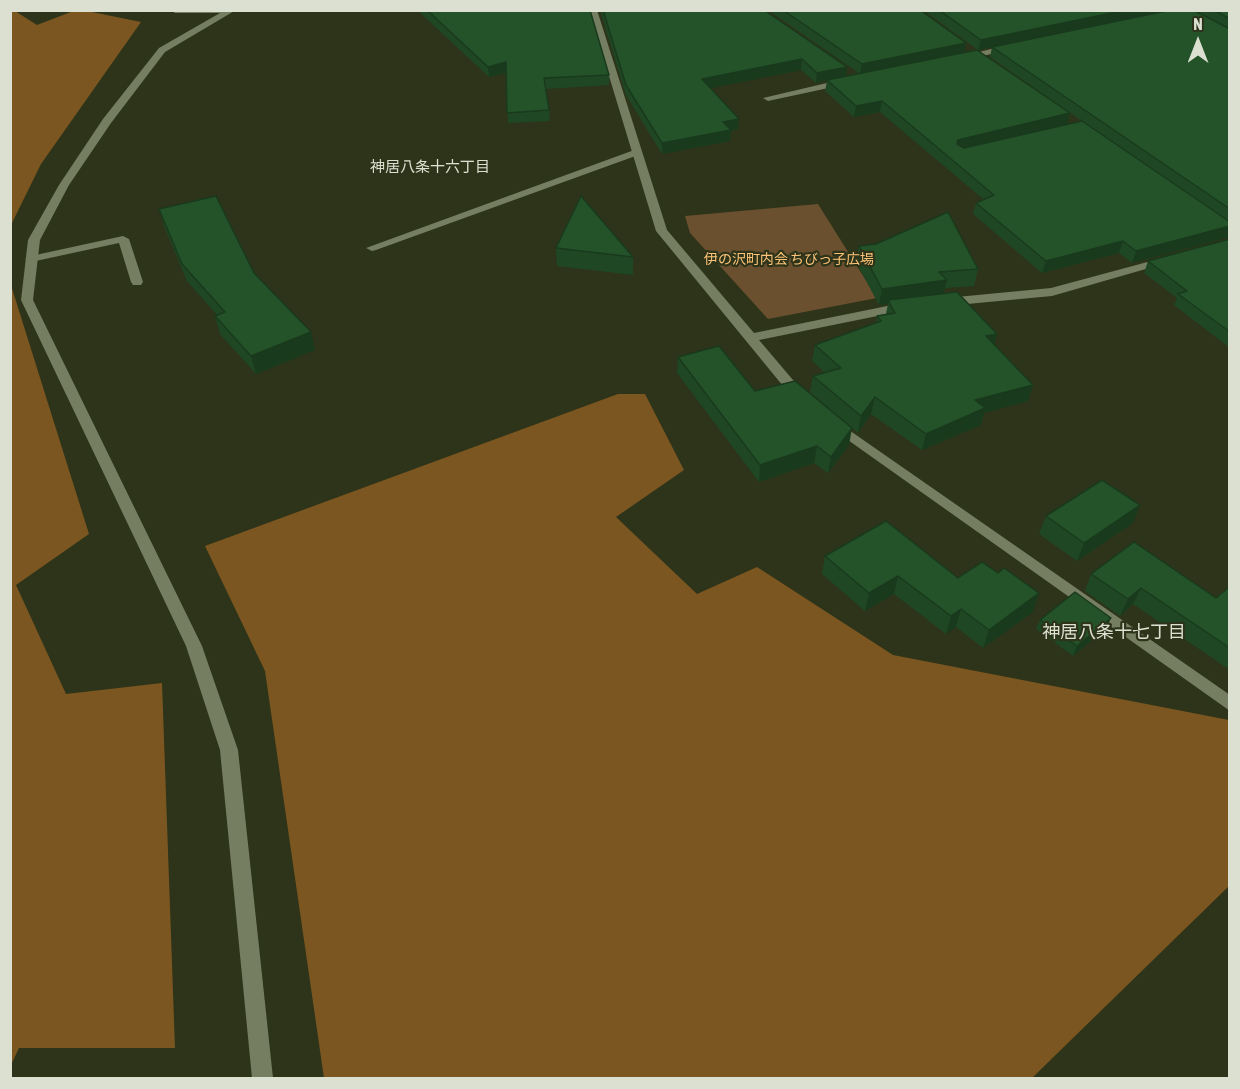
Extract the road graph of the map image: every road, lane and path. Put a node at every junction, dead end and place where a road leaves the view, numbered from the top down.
1 (593, 10) edge
2 (173, 11) edge
3 (231, 11) edge
4 (1021, 45) edge
5 (971, 52) junction
6 (952, 60) edge
7 (985, 61) edge
8 (858, 79) edge
9 (768, 98) dead end
10 (637, 152) junction
11 (372, 248) dead end
12 (1174, 258) edge
13 (32, 259) junction
14 (137, 282) dead end
15 (750, 338) junction
16 (1230, 704) edge
17 (263, 1078) edge

1 - 10 street
2 - 3 street
3 - 13 street
4 - 5 street
5 - 6 street
5 - 7 street
8 - 9 street
10 - 11 street
10 - 15 street
12 - 15 street
13 - 14 street
13 - 17 street
15 - 16 street

